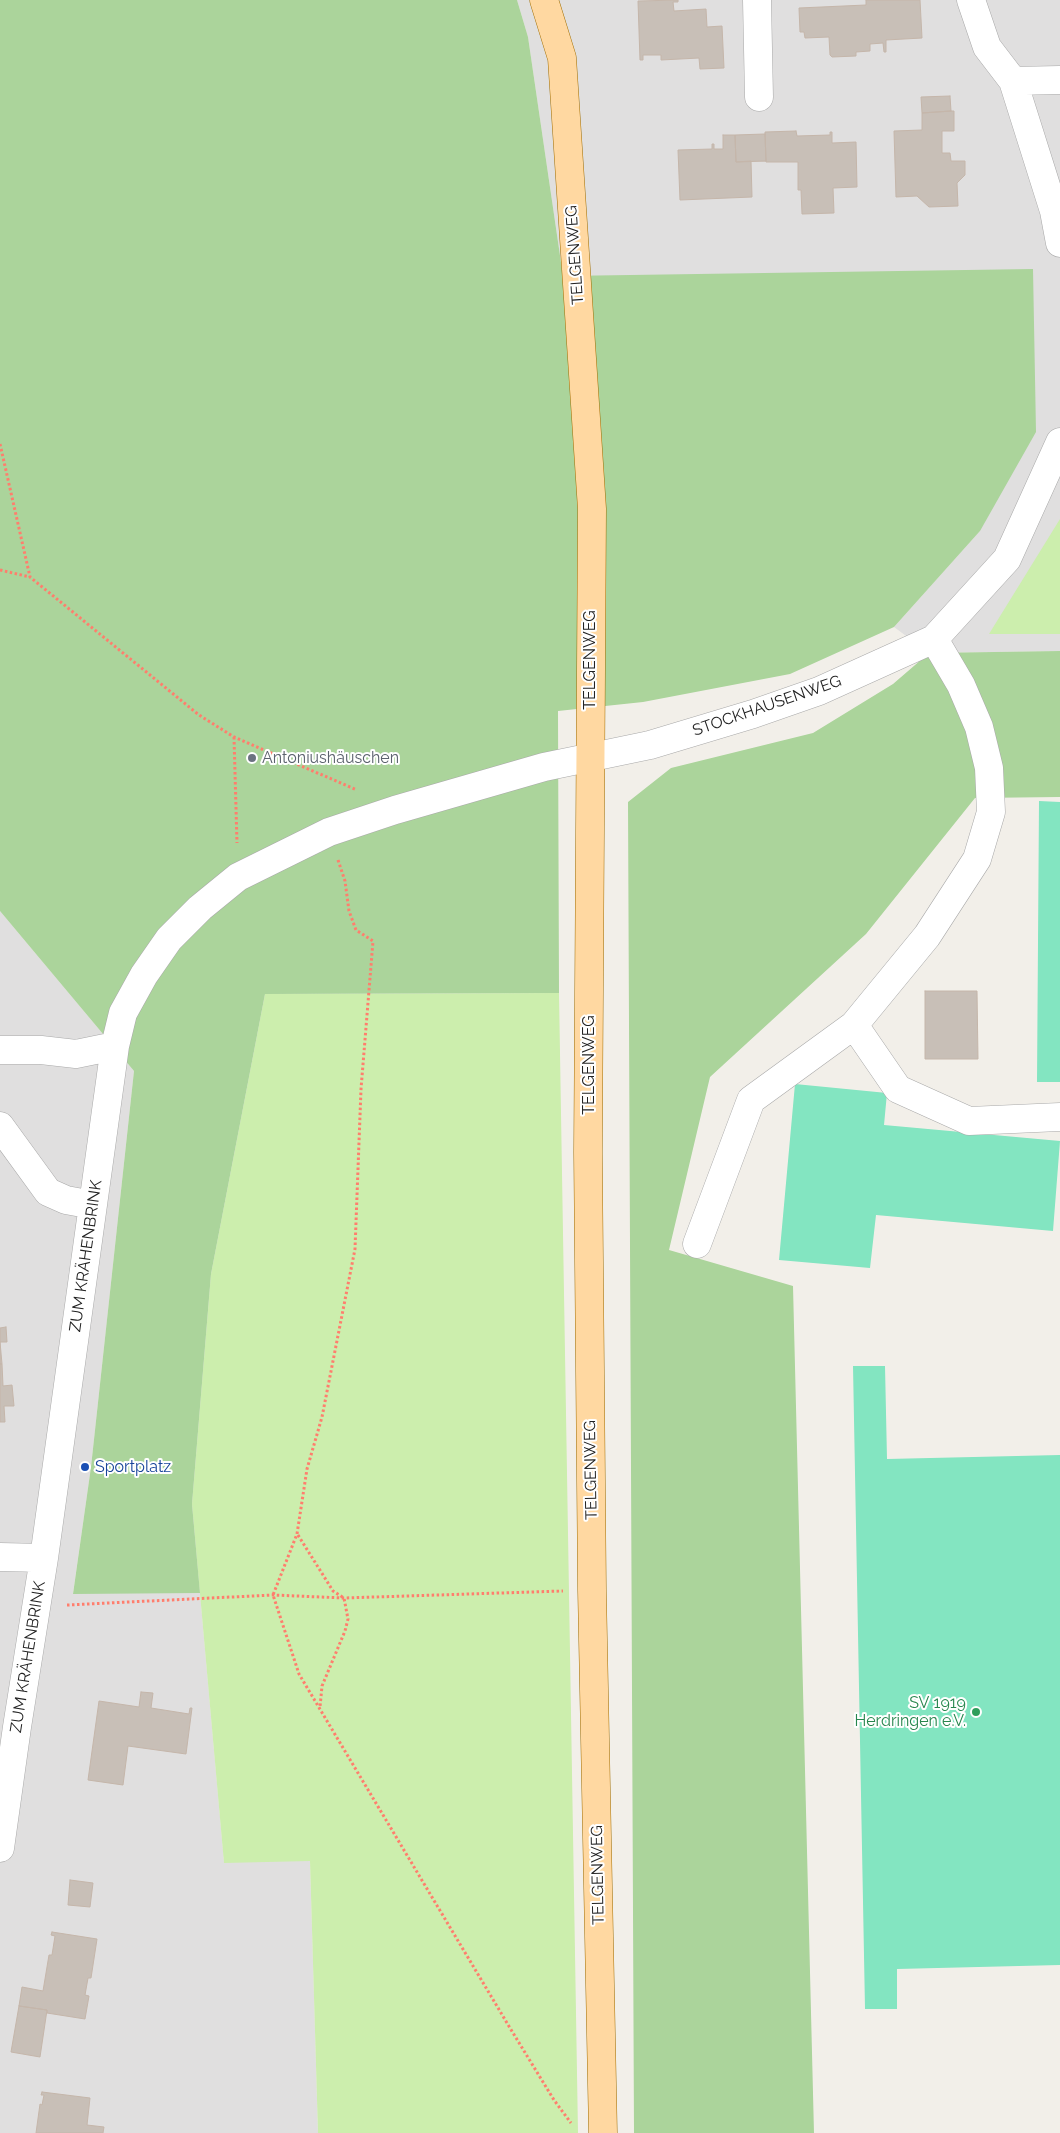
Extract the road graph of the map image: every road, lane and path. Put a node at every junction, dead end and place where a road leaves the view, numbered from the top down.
1 (544, 0) edge
2 (757, 0) edge
3 (971, 0) edge
4 (1060, 80) edge
5 (1012, 81) junction
6 (759, 97) dead end
7 (1060, 243) edge
8 (0, 444) edge
9 (1060, 444) edge
10 (0, 570) edge
11 (30, 577) junction
12 (934, 639) junction
13 (234, 737) junction
14 (590, 758) junction
15 (395, 810) junction
16 (329, 832) junction
17 (238, 877) junction
18 (854, 1025) junction
19 (114, 1046) junction
20 (0, 1050) edge
21 (1060, 1117) edge
22 (0, 1126) edge
23 (93, 1205) junction
24 (697, 1244) dead end
25 (298, 1534) junction
26 (0, 1557) edge
27 (44, 1558) junction
28 (592, 1590) junction
29 (273, 1595) junction
30 (344, 1598) junction
31 (36, 1606) junction
32 (320, 1708) junction
33 (8, 1726) edge
34 (0, 1848) edge
35 (574, 2126) dead end
36 (603, 2133) edge

1 - 14 main road, TELGENWEG
2 - 6 street
3 - 5 street
4 - 5 street
5 - 7 street
8 - 11 path
9 - 12 street, STOCKHAUSENWEG
10 - 11 path
11 - 13 path
12 - 14 street, STOCKHAUSENWEG
12 - 18 street
13 - 15 path
13 - 17 path
14 - 15 street, STOCKHAUSENWEG
14 - 28 main road, TELGENWEG
15 - 16 street, ZUM KRÄHENBRINK
16 - 17 street, ZUM KRÄHENBRINK
16 - 25 path
17 - 19 street, ZUM KRÄHENBRINK
18 - 21 street
18 - 24 street
19 - 20 street
19 - 23 street, ZUM KRÄHENBRINK
22 - 23 street
23 - 27 street, ZUM KRÄHENBRINK
25 - 29 path
25 - 30 path
26 - 27 street
27 - 31 street, ZUM KRÄHENBRINK
28 - 30 path
28 - 36 main road, TELGENWEG
29 - 30 path
29 - 31 path
29 - 32 path
30 - 32 path
31 - 33 street, ZUM KRÄHENBRINK
32 - 35 path
33 - 34 street, ZUM KRÄHENBRINK

